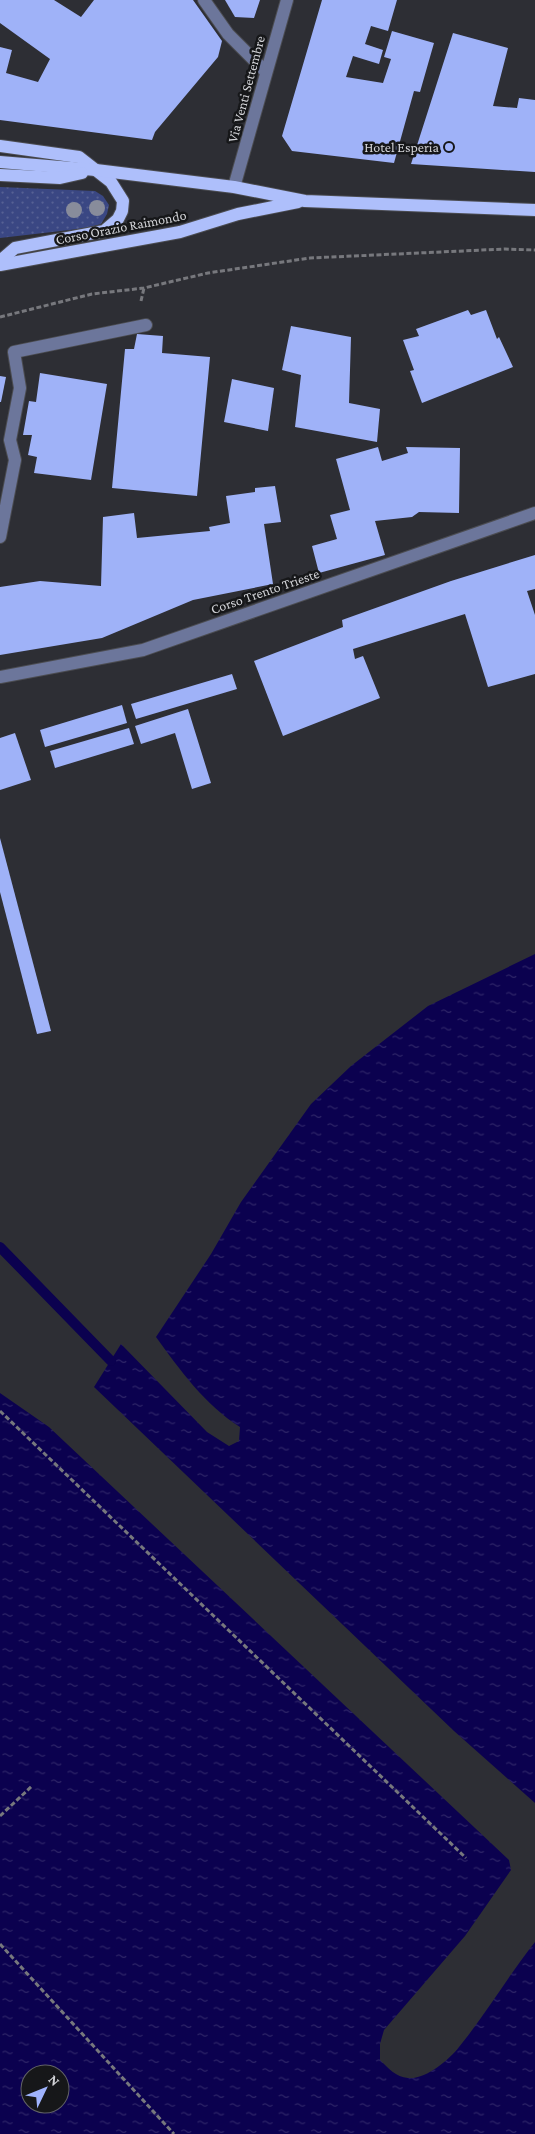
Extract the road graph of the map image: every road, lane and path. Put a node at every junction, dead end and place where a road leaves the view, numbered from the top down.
1 (204, 0) edge
2 (287, 0) edge
3 (266, 72) junction
4 (0, 146) edge
5 (0, 162) edge
6 (96, 170) junction
7 (0, 175) edge
8 (234, 187) junction
9 (305, 201) junction
10 (535, 210) edge
11 (535, 250) edge
12 (0, 260) edge
13 (0, 266) edge
14 (144, 288) junction
15 (140, 304) dead end
16 (0, 317) edge
17 (146, 326) dead end
18 (535, 513) edge
19 (0, 537) edge
20 (0, 677) edge
21 (0, 1411) edge
22 (32, 1786) dead end
23 (0, 1816) edge
24 (466, 1858) dead end
25 (0, 1944) edge
26 (174, 2134) edge

1 - 3 street
2 - 3 street, Via Venti Settembre
3 - 8 street, Via Venti Settembre
4 - 6 main road
5 - 6 main road, Corso Orazio Raimondo
6 - 7 main road
6 - 8 main road, Corso Orazio Raimondo
6 - 12 main road
8 - 9 main road, Corso Orazio Raimondo
9 - 10 main road, Corso Orazio Raimondo
9 - 13 main road, Corso Orazio Raimondo
11 - 14 path
14 - 15 path
14 - 16 path
17 - 19 street
18 - 20 street, Corso Trento Trieste
21 - 24 path
22 - 23 path
25 - 26 path

